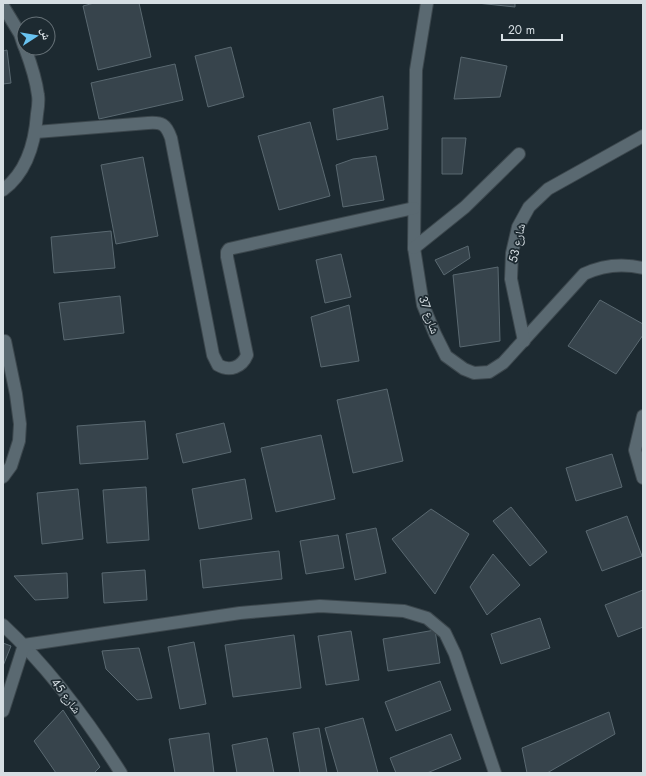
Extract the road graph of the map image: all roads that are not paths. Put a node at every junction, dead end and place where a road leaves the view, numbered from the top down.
1 (427, 3) edge
2 (3, 6) edge
3 (16, 27) edge
4 (27, 56) edge
5 (36, 132) junction
6 (643, 136) edge
7 (519, 154) dead end
8 (3, 190) edge
9 (414, 208) junction
10 (414, 248) junction
11 (643, 268) edge
12 (5, 341) dead end
13 (524, 341) junction
14 (643, 416) edge
15 (3, 477) edge
16 (643, 478) edge
17 (3, 625) edge
18 (24, 645) junction
19 (3, 711) edge
20 (121, 773) edge
21 (495, 773) edge

1 - 9 street, شارع 37
2 - 3 street
4 - 5 street
5 - 8 street
5 - 9 street
6 - 13 street, شارع 53
7 - 10 street
9 - 10 street, شارع 37
10 - 13 street, شارع 37
11 - 13 street, شارع 37
12 - 15 street
14 - 16 street
17 - 18 street, شارع 45
18 - 19 street
18 - 20 street, شارع 45
18 - 21 street

